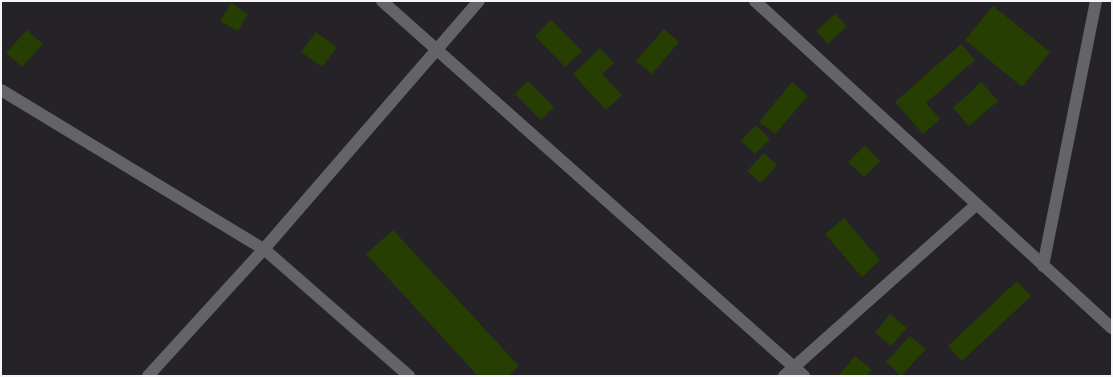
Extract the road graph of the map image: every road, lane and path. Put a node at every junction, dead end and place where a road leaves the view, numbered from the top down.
1 (382, 1) edge
2 (479, 1) edge
3 (756, 1) edge
4 (1096, 1) edge
5 (436, 48) junction
6 (1, 90) edge
7 (976, 205) junction
8 (264, 249) junction
9 (1043, 266) junction
10 (1112, 328) edge
11 (794, 366) junction
12 (148, 376) edge
13 (408, 376) edge
14 (784, 376) edge
15 (804, 376) edge

1 - 5 street
2 - 5 street
3 - 7 street
4 - 9 street
5 - 8 street
5 - 11 street
6 - 8 street
7 - 9 street
7 - 11 street
8 - 12 street
8 - 13 street
9 - 10 street
11 - 14 street
11 - 15 street

